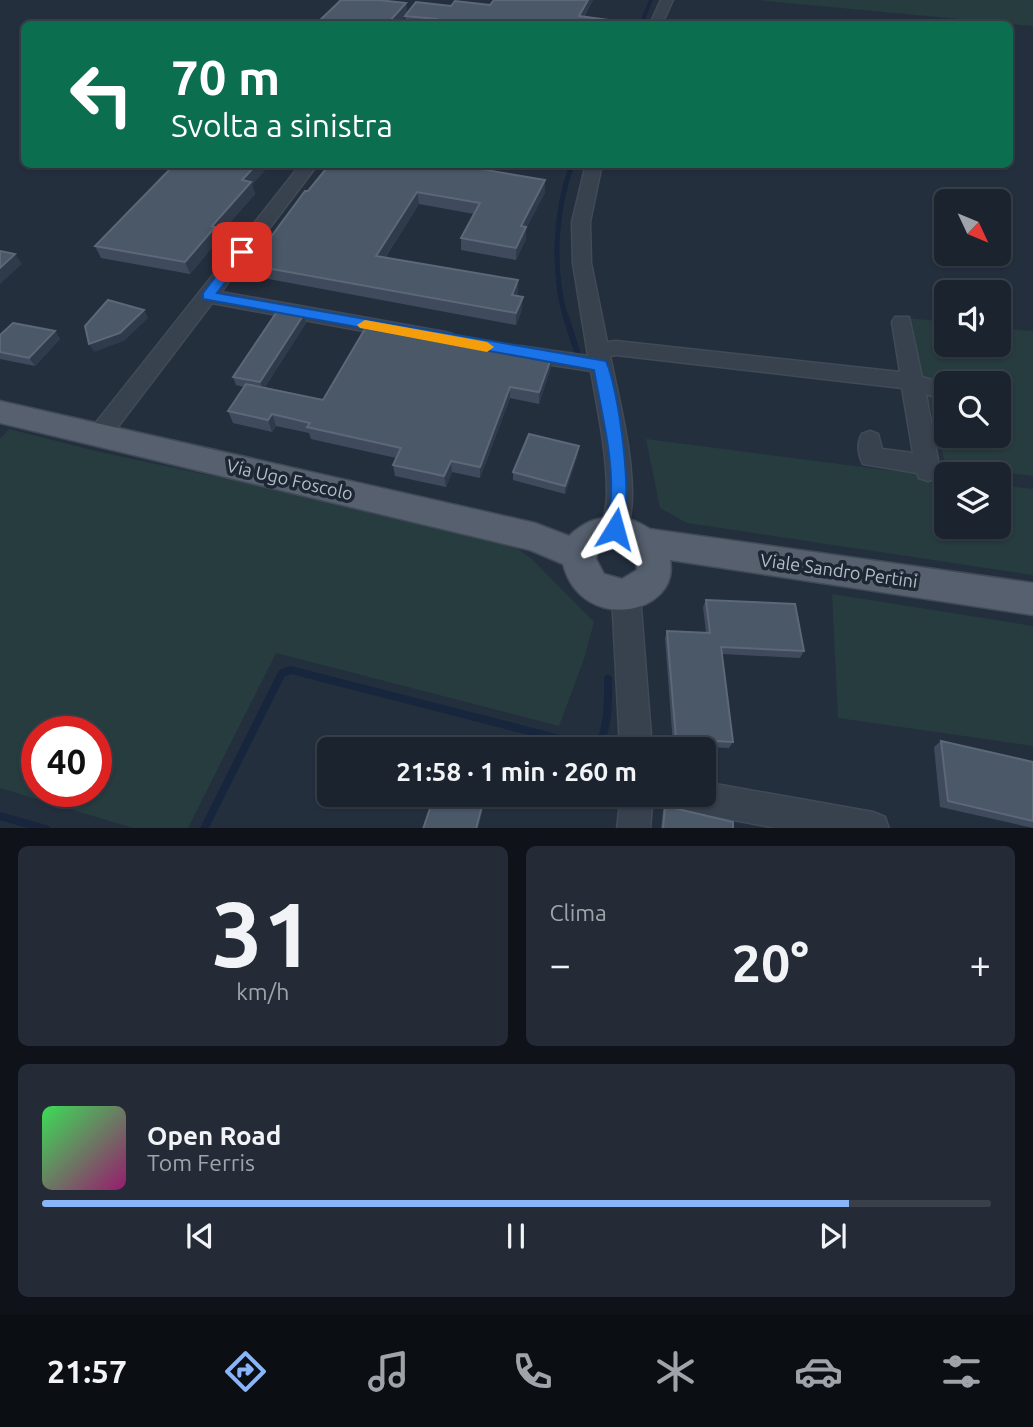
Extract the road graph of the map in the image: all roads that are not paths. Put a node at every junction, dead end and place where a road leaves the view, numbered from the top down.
1 (667, 0) edge
2 (657, 21) edge
3 (307, 168) edge
4 (593, 168) edge
5 (208, 296) junction
6 (902, 322) dead end
7 (461, 342) edge
8 (501, 349) edge
9 (599, 358) junction
10 (922, 385) junction
11 (3, 416) edge
12 (99, 435) junction
13 (870, 440) dead end
14 (630, 537) junction
15 (578, 555) junction
16 (626, 595) junction
17 (1033, 599) edge
18 (635, 737) edge
19 (716, 800) edge
20 (635, 807) edge
21 (633, 828) edge
22 (873, 828) edge

1 - 2 street
3 - 5 street
4 - 9 street
5 - 7 street
5 - 12 street
6 - 10 street
8 - 9 street
9 - 10 street
9 - 14 street
10 - 13 street
11 - 12 main road, Via Ugo Foscolo
12 - 15 main road, Via Ugo Foscolo
14 - 15 main road
14 - 16 main road
14 - 17 main road, Viale Sandro Pertini
15 - 16 main road
16 - 18 street
19 - 22 street
20 - 21 street

